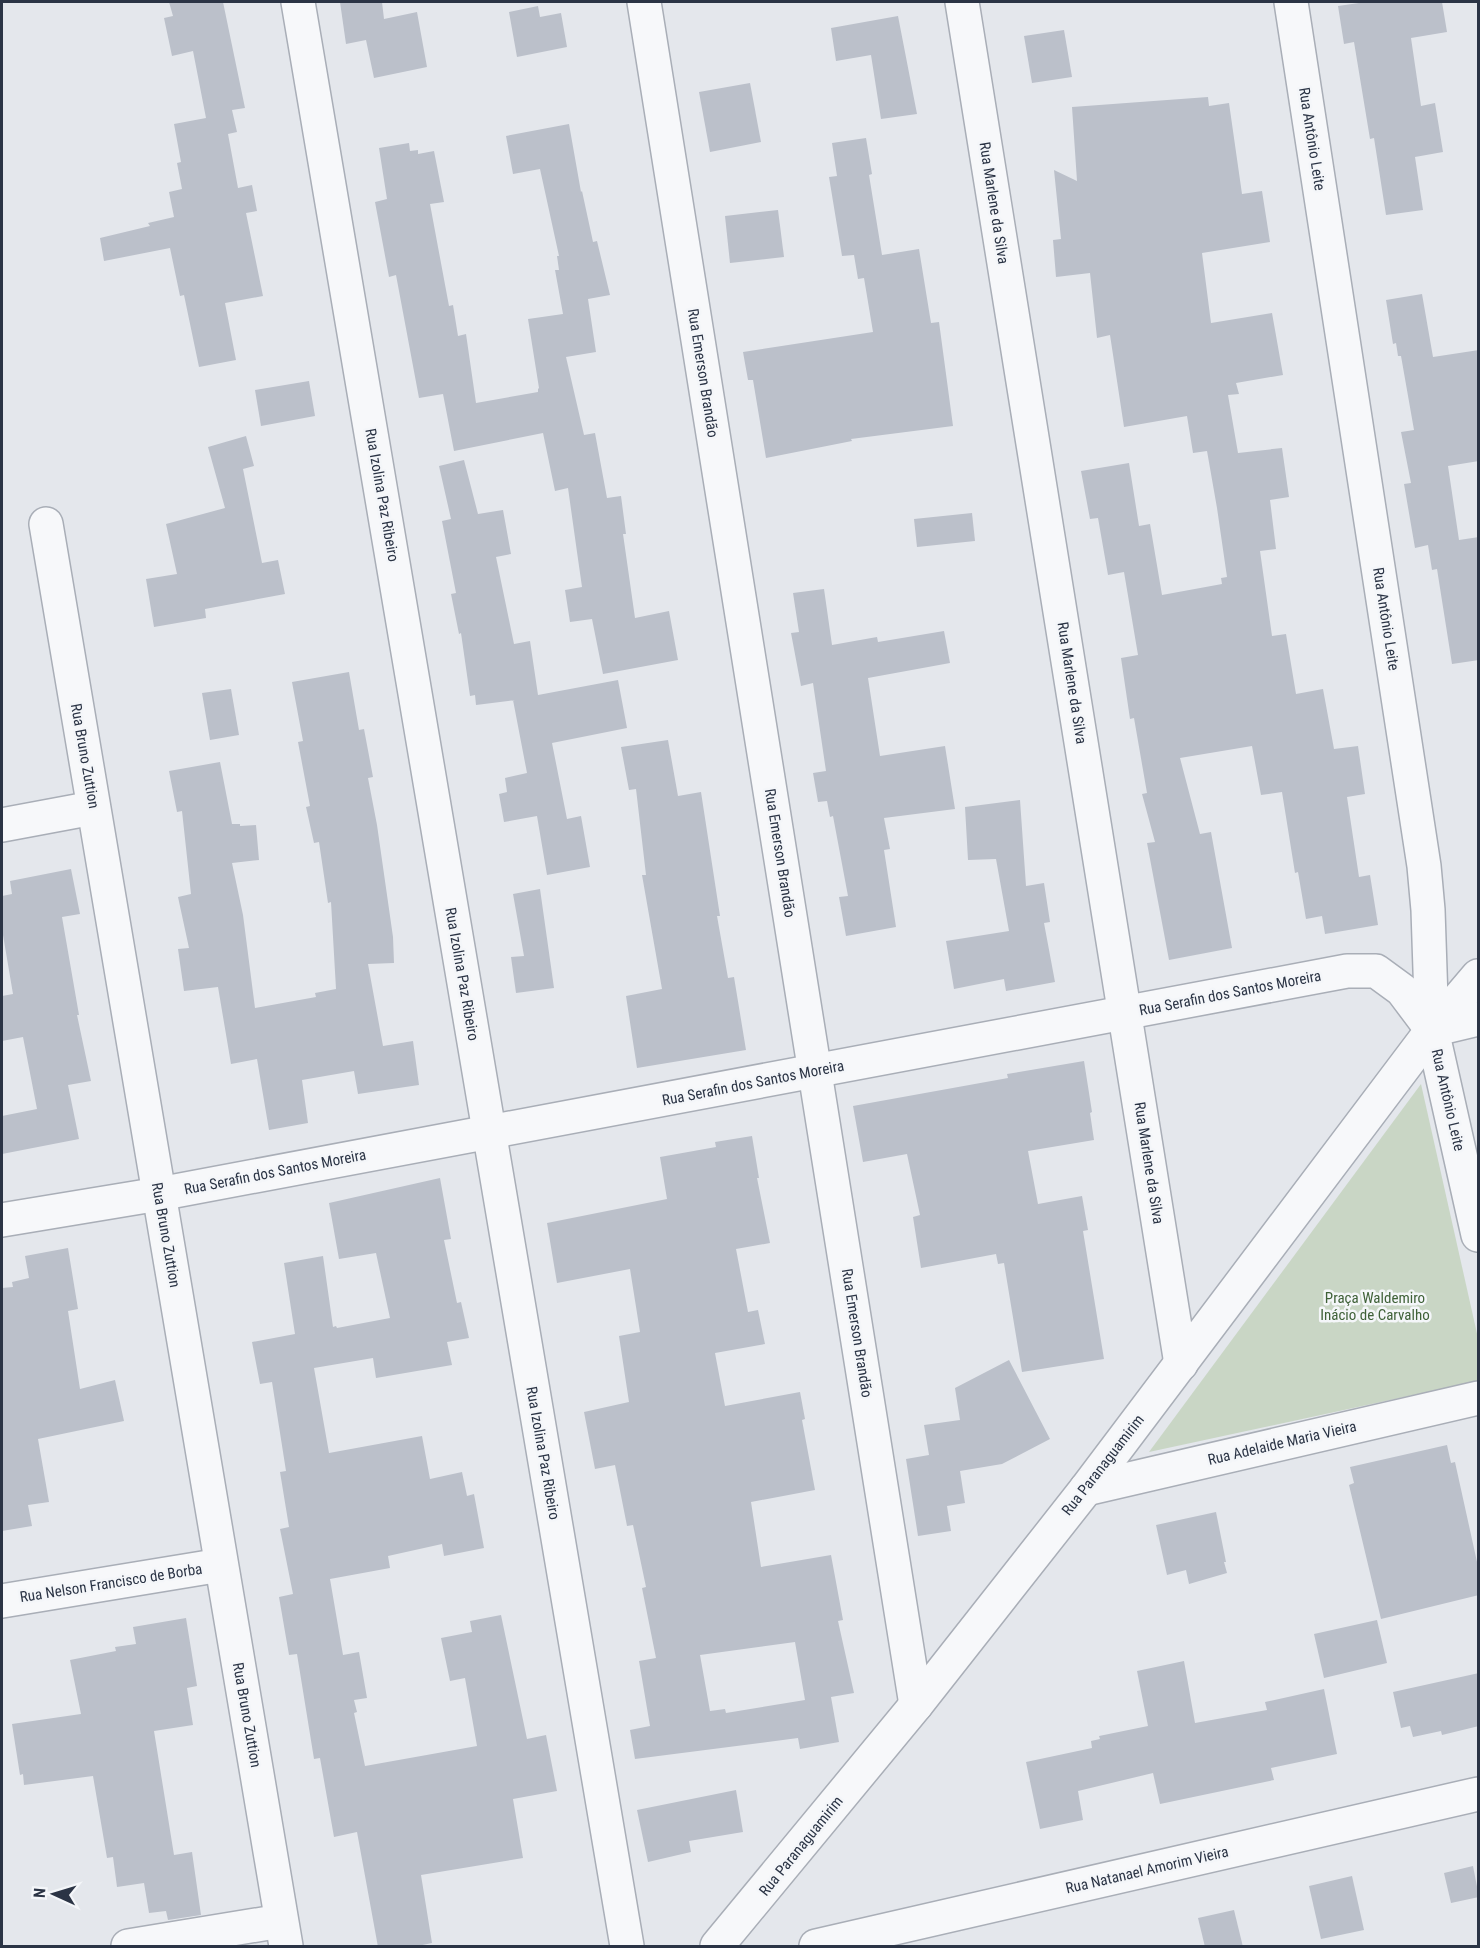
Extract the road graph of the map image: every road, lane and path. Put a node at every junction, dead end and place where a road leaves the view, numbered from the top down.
1 (298, 2) edge
2 (644, 2) edge
3 (962, 2) edge
4 (1291, 2) edge
5 (46, 524) dead end
6 (93, 808) junction
7 (2, 825) edge
8 (1479, 976) edge
9 (1125, 1012) junction
10 (1479, 1019) edge
11 (1432, 1030) junction
12 (815, 1071) junction
13 (489, 1132) junction
14 (159, 1194) junction
15 (2, 1220) edge
16 (1479, 1235) edge
17 (1181, 1364) junction
18 (1479, 1398) edge
19 (1086, 1489) junction
20 (221, 1565) junction
21 (2, 1601) edge
22 (916, 1705) junction
23 (1479, 1794) edge
24 (284, 1934) edge
25 (731, 1940) edge
26 (128, 1947) edge
27 (627, 1947) edge
28 (816, 1947) edge

1 - 13 street, Rua Izolina Paz Ribeiro
2 - 12 street, Rua Emerson Brandão
3 - 9 street, Rua Marlene da Silva
4 - 11 street, Rua Antônio Leite
5 - 6 street, Rua Bruno Zuttion
6 - 7 street
6 - 14 street, Rua Bruno Zuttion
8 - 11 street, Rua Paranaguamirim
9 - 11 street, Rua Serafin dos Santos Moreira
9 - 12 street, Rua Serafin dos Santos Moreira
9 - 17 street, Rua Marlene da Silva
10 - 11 street
11 - 16 street, Rua Antônio Leite
11 - 17 street, Rua Paranaguamirim
12 - 13 street, Rua Serafin dos Santos Moreira
12 - 22 street, Rua Emerson Brandão
13 - 14 street, Rua Serafin dos Santos Moreira
13 - 27 street, Rua Izolina Paz Ribeiro
14 - 15 street, Rua Serafin dos Santos Moreira
14 - 20 street, Rua Bruno Zuttion
17 - 19 street, Rua Paranaguamirim
18 - 19 street, Rua Adelaide Maria Vieira
19 - 22 street, Rua Paranaguamirim
20 - 21 street, Rua Nelson Francisco de Borba
20 - 24 street, Rua Bruno Zuttion
22 - 25 street, Rua Paranaguamirim
23 - 28 street, Rua Natanael Amorim Vieira
24 - 26 street

